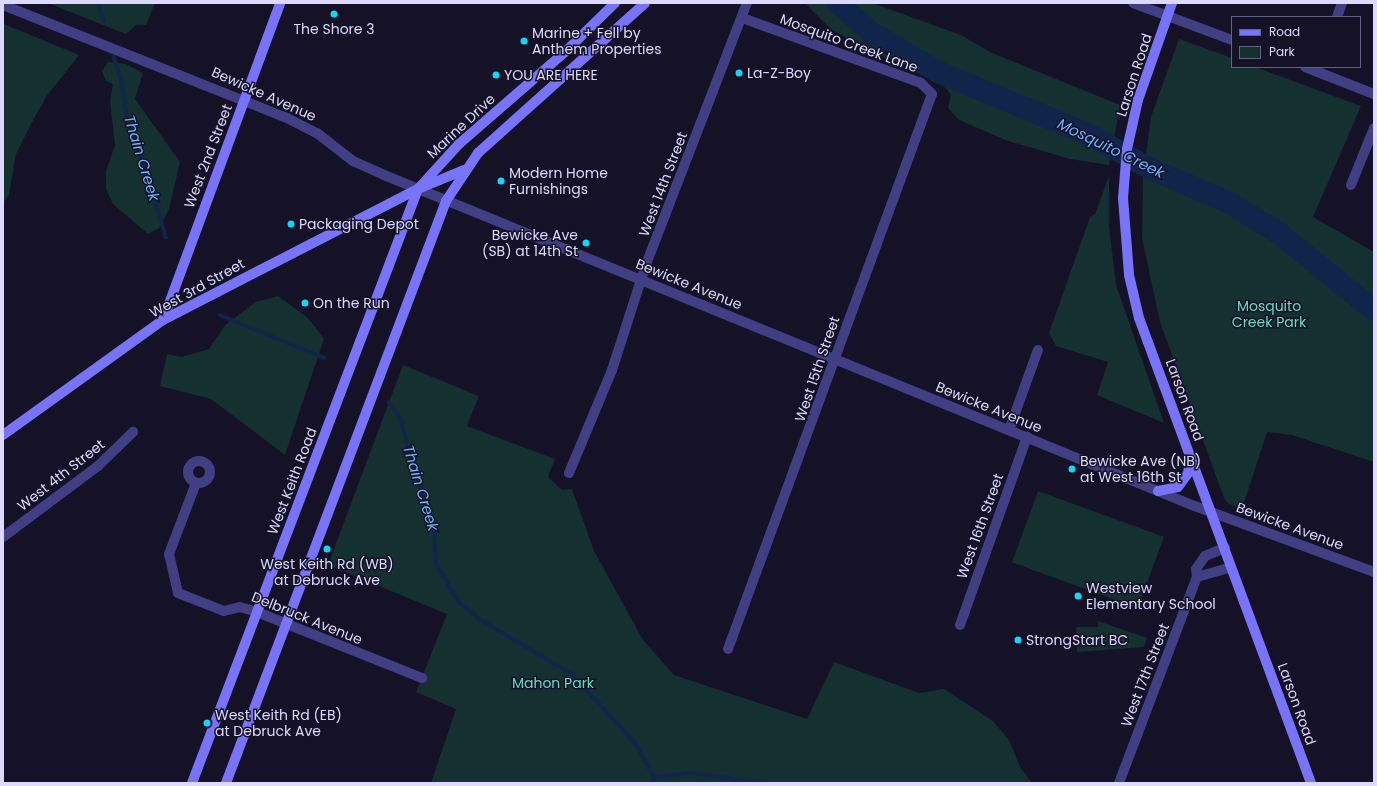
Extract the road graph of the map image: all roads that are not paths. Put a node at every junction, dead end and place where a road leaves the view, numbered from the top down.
1 (280, 3) edge
2 (615, 3) edge
3 (645, 3) edge
4 (747, 3) edge
5 (1133, 3) edge
6 (1172, 3) edge
7 (1342, 3) edge
8 (7, 6) edge
9 (1168, 16) junction
10 (1337, 16) edge
11 (742, 18) junction
12 (1231, 40) edge
13 (1317, 69) edge
14 (1374, 94) edge
15 (930, 99) joint
16 (245, 100) junction
17 (1374, 128) edge
18 (464, 170) junction
19 (1351, 185) dead end
20 (418, 189) junction
21 (446, 201) junction
22 (642, 280) junction
23 (163, 320) junction
24 (1038, 350) dead end
25 (835, 360) junction
26 (1009, 430) junction
27 (133, 432) dead end
28 (3, 435) edge
29 (1027, 437) junction
30 (1191, 457) junction
31 (569, 473) dead end
32 (196, 483) dead end
33 (1158, 491) junction
34 (1213, 513) junction
35 (3, 537) edge
36 (1224, 548) junction
37 (1231, 567) junction
38 (1374, 572) edge
39 (1197, 577) junction
40 (257, 612) junction
41 (286, 624) junction
42 (960, 625) dead end
43 (728, 649) dead end
44 (422, 678) dead end
45 (192, 783) edge
46 (226, 783) edge
47 (1119, 783) edge
48 (1311, 783) edge

1 - 16 main road, West 2nd Street
2 - 20 main road, Marine Drive
3 - 18 main road, Marine Drive
4 - 11 street
5 - 9 street
6 - 9 main road
7 - 10 street
8 - 16 street, Bewicke Avenue
9 - 12 street
9 - 30 main road, Larson Road
11 - 15 street, Mosquito Creek Lane
11 - 22 street, West 14th Street
13 - 14 street
15 - 25 street, West 15th Street
16 - 20 street, Bewicke Avenue
16 - 23 main road, West 2nd Street
17 - 19 street
18 - 20 main road, Marine Drive
18 - 21 main road, Marine Drive
20 - 21 street, Bewicke Avenue
20 - 23 main road, West 3rd Street
20 - 40 main road, West Keith Road
21 - 22 street, Bewicke Avenue
21 - 41 main road
22 - 25 street, Bewicke Avenue
22 - 31 street, West 14th Street
23 - 28 main road, West 3rd Street
24 - 26 street
25 - 26 street, Bewicke Avenue
25 - 43 street, West 15th Street
26 - 29 street, Bewicke Avenue
27 - 35 street, West 4th Street
29 - 33 street, Bewicke Avenue
29 - 42 street, West 16th Street
30 - 33 main road
30 - 34 main road, Larson Road
32 - 40 street, Delbruck Avenue
33 - 34 street, Bewicke Avenue
34 - 36 main road, Larson Road
34 - 38 street, Bewicke Avenue
36 - 37 main road, Larson Road
36 - 39 street, West 17th Street
37 - 39 street
37 - 48 main road, Larson Road
39 - 47 street, West 17th Street
40 - 41 street, Delbruck Avenue
40 - 45 main road, West Keith Road
41 - 44 street, Delbruck Avenue
41 - 46 main road

